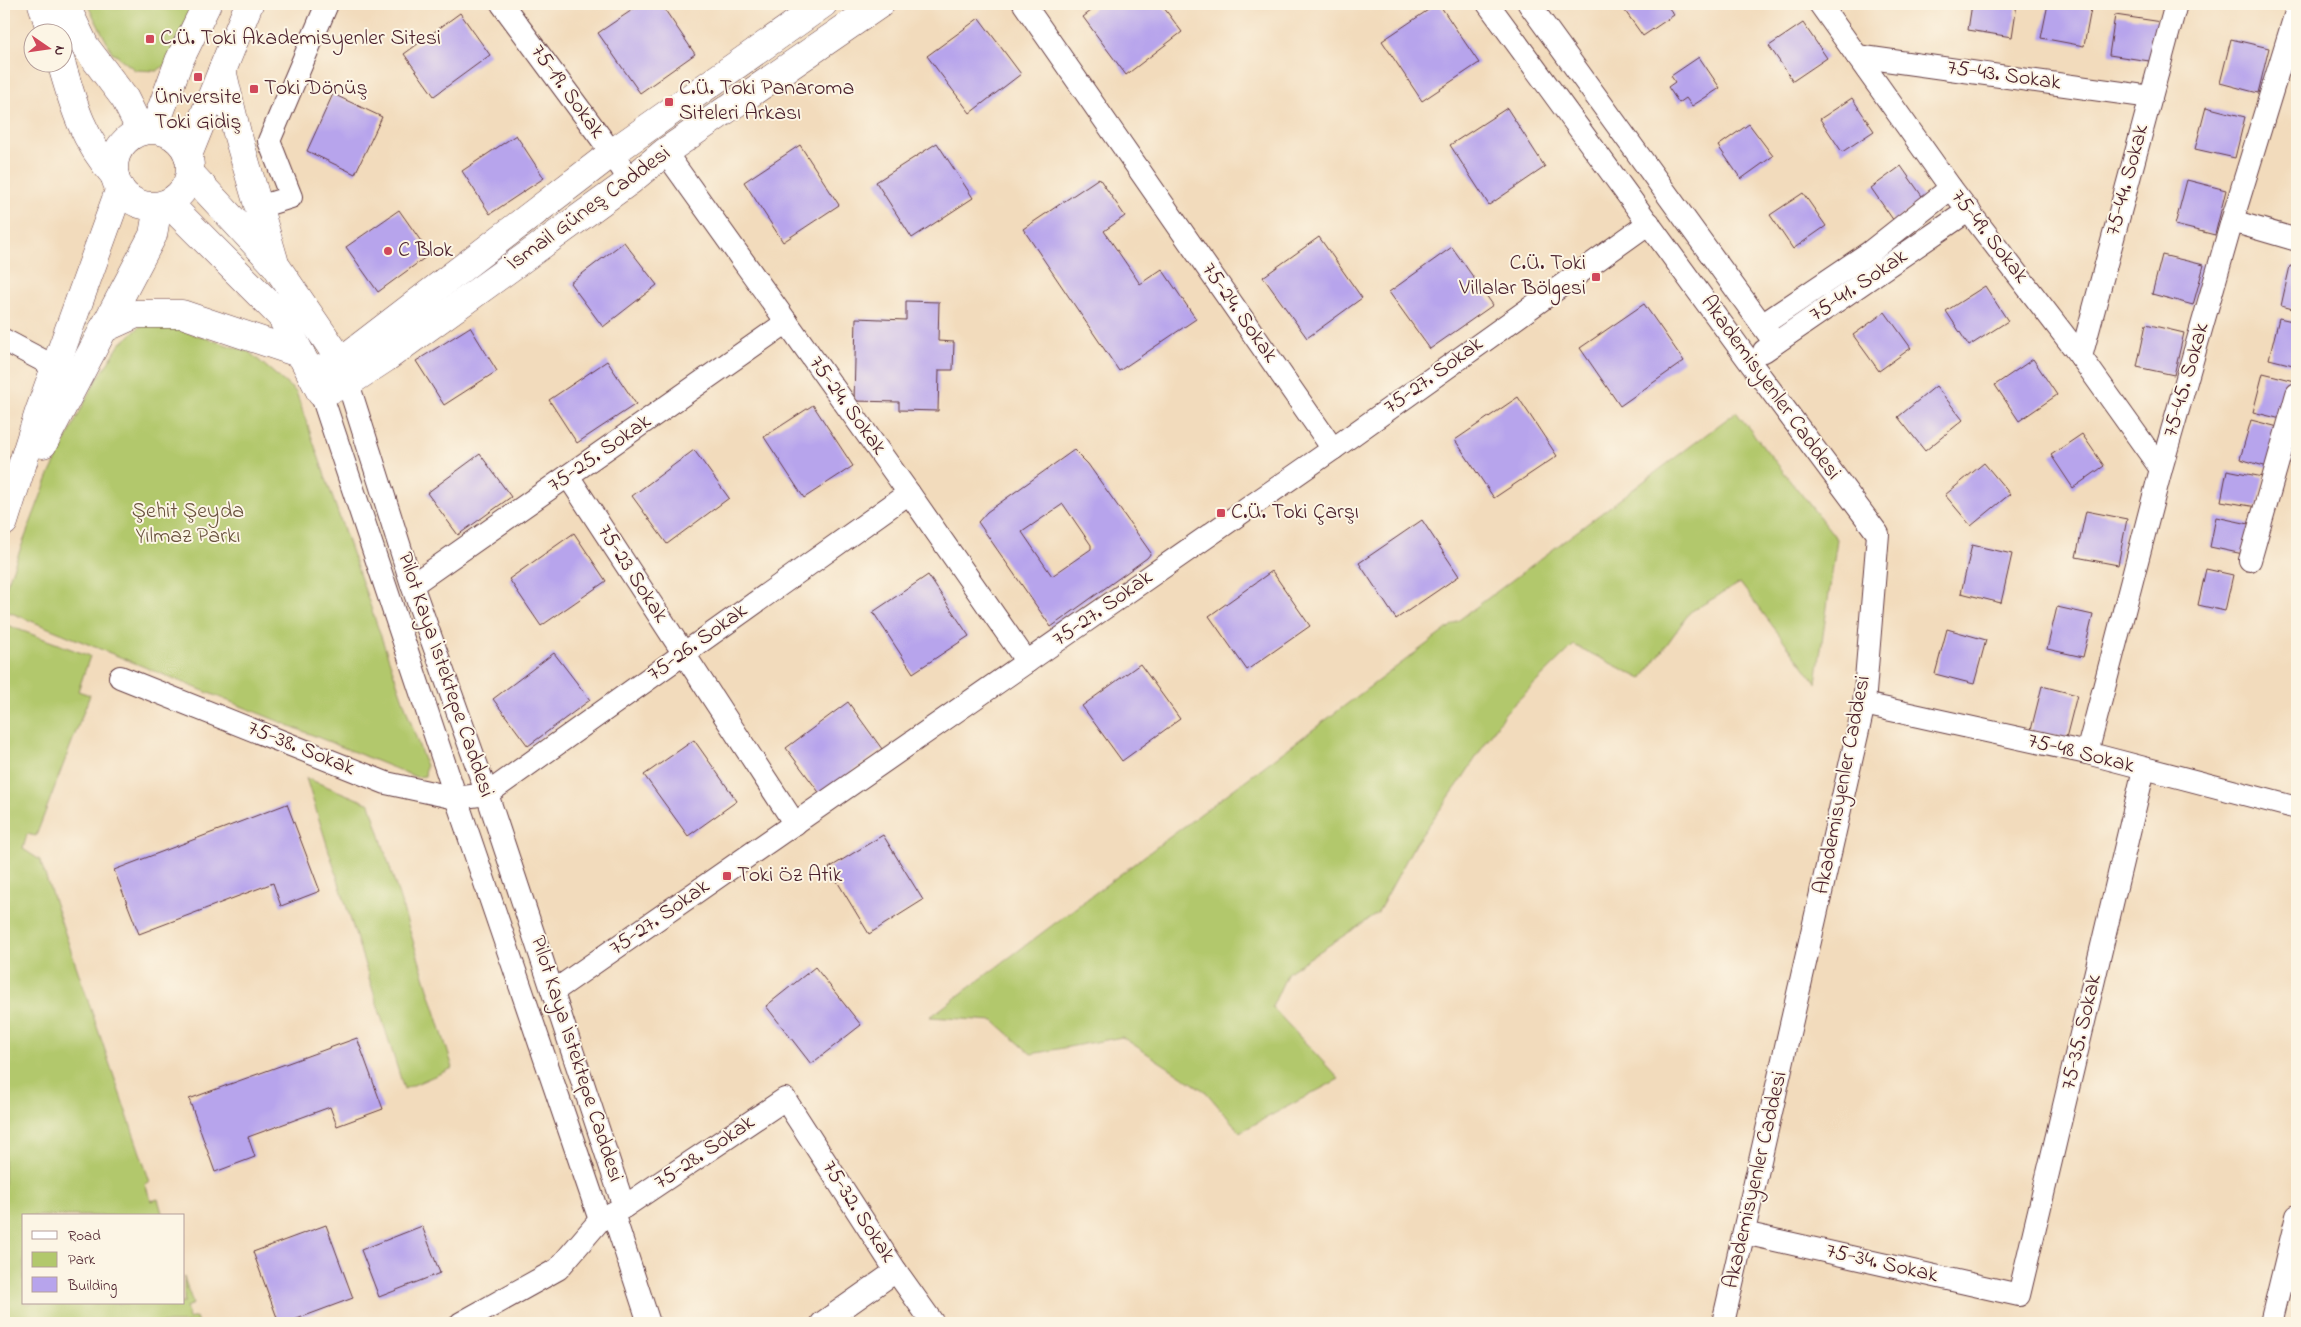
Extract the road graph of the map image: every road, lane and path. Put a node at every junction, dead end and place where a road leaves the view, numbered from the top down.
1 (42, 4) edge
2 (64, 4) edge
3 (207, 4) edge
4 (249, 4) edge
5 (328, 4) edge
6 (502, 4) edge
7 (824, 4) edge
8 (880, 4) edge
9 (1024, 4) edge
10 (1488, 4) edge
11 (1529, 4) edge
12 (1820, 4) edge
13 (2176, 4) edge
14 (2286, 4) edge
15 (2297, 7) edge
16 (48, 22) edge
17 (1857, 56) junction
18 (222, 70) junction
19 (64, 72) edge
20 (2151, 97) junction
21 (148, 130) junction
22 (665, 152) junction
23 (612, 153) junction
24 (189, 164) junction
25 (630, 181) junction
26 (117, 182) junction
27 (1951, 188) junction
28 (163, 204) junction
29 (259, 207) junction
30 (1970, 210) junction
31 (2232, 221) junction
32 (1649, 223) junction
33 (2297, 240) edge
34 (276, 266) junction
35 (787, 322) junction
36 (103, 329) junction
37 (1769, 334) junction
38 (4, 340) edge
39 (2080, 357) junction
40 (1749, 361) junction
41 (55, 367) junction
42 (344, 372) junction
43 (311, 373) junction
44 (2297, 394) edge
45 (1333, 449) junction
46 (2161, 469) junction
47 (568, 476) junction
48 (909, 492) junction
49 (6, 514) edge
50 (2250, 560) dead end
51 (412, 586) junction
52 (684, 653) junction
53 (1027, 662) junction
54 (120, 676) dead end
55 (1864, 704) junction
56 (2087, 753) junction
57 (2144, 769) junction
58 (487, 794) junction
59 (456, 798) junction
60 (2297, 808) edge
61 (795, 824) junction
62 (554, 991) junction
63 (785, 1099) joint
64 (613, 1213) junction
65 (2297, 1216) edge
66 (1744, 1232) junction
67 (896, 1271) junction
68 (2019, 1295) joint
69 (461, 1323) edge
70 (649, 1323) edge
71 (822, 1323) edge
72 (933, 1323) edge
73 (1723, 1323) edge
74 (2271, 1323) edge

1 - 16 street
2 - 21 street
3 - 21 street
4 - 18 street
5 - 29 street
6 - 23 street, 75-19. Sokak
7 - 23 street, İsmail Güneş Caddesi
8 - 22 street, İsmail Güneş Caddesi
9 - 45 street, 75-24. Sokak
10 - 32 street, Akademisyenler Caddesi
11 - 37 street, Akademisyenler Caddesi
12 - 17 street, 75-49. Sokak
13 - 20 street, 75-44. Sokak
14 - 15 street
15 - 31 street, 75-45. Sokak
17 - 20 street, 75-43. Sokak
17 - 27 street, 75-49. Sokak
18 - 24 street
18 - 29 street
19 - 26 street
20 - 39 street, 75-44. Sokak
21 - 24 street
21 - 26 street
22 - 25 street, İsmail Güneş Caddesi
22 - 35 street, 75-24. Sokak
23 - 25 street, 75-19. Sokak
23 - 42 street, İsmail Güneş Caddesi
24 - 28 street
24 - 34 street, Pilot Kaya İstektepe Caddesi
25 - 42 street, İsmail Güneş Caddesi
26 - 28 street
26 - 41 street
27 - 30 street, 75-49. Sokak
27 - 37 street, 75-41. Sokak
28 - 36 street
28 - 43 street, Pilot Kaya İstektepe Caddesi
29 - 34 street
30 - 37 street, 75-41. Sokak
30 - 39 street, 75-49. Sokak
31 - 33 street
31 - 46 street, 75-45. Sokak
32 - 40 street, Akademisyenler Caddesi
32 - 45 street, 75-27. Sokak
34 - 42 street, Pilot Kaya İstektepe Caddesi
35 - 47 street, 75-25. Sokak
35 - 48 street, 75-24. Sokak
36 - 43 street
36 - 49 street
37 - 40 street, 75-41. Sokak
38 - 41 street
39 - 46 street, 75-49. Sokak
40 - 55 street, Akademisyenler Caddesi
41 - 49 street
42 - 43 street, İsmail Güneş Caddesi
42 - 51 street, Pilot Kaya İstektepe Caddesi
43 - 59 street, Pilot Kaya İstektepe Caddesi
44 - 50 street
45 - 53 street, 75-27. Sokak
46 - 56 street, 75-45. Sokak
47 - 51 street, 75-25. Sokak
47 - 52 street, 75-23 Sokak
48 - 52 street, 75-26. Sokak
48 - 53 street, 75-24. Sokak
51 - 58 street, Pilot Kaya İstektepe Caddesi
52 - 58 street, 75-26. Sokak
52 - 61 street, 75-23 Sokak
53 - 61 street, 75-27. Sokak
54 - 59 street, 75-38. Sokak
55 - 56 street, 75-48 Sokak
55 - 66 street, Akademisyenler Caddesi
56 - 57 street, 75-48 Sokak
57 - 60 street, 75-48 Sokak
57 - 68 street, 75-35. Sokak
58 - 59 street, 75-38. Sokak
58 - 62 street, Pilot Kaya İstektepe Caddesi
59 - 64 street, Pilot Kaya İstektepe Caddesi
61 - 62 street, 75-27. Sokak
62 - 64 street, Pilot Kaya İstektepe Caddesi
63 - 64 street, 75-28. Sokak
63 - 67 street, 75-32. Sokak
64 - 69 street, 75-28. Sokak
64 - 70 street, Pilot Kaya İstektepe Caddesi
65 - 74 street
66 - 68 street, 75-34. Sokak
66 - 73 street, Akademisyenler Caddesi
67 - 71 street
67 - 72 street, 75-32. Sokak

